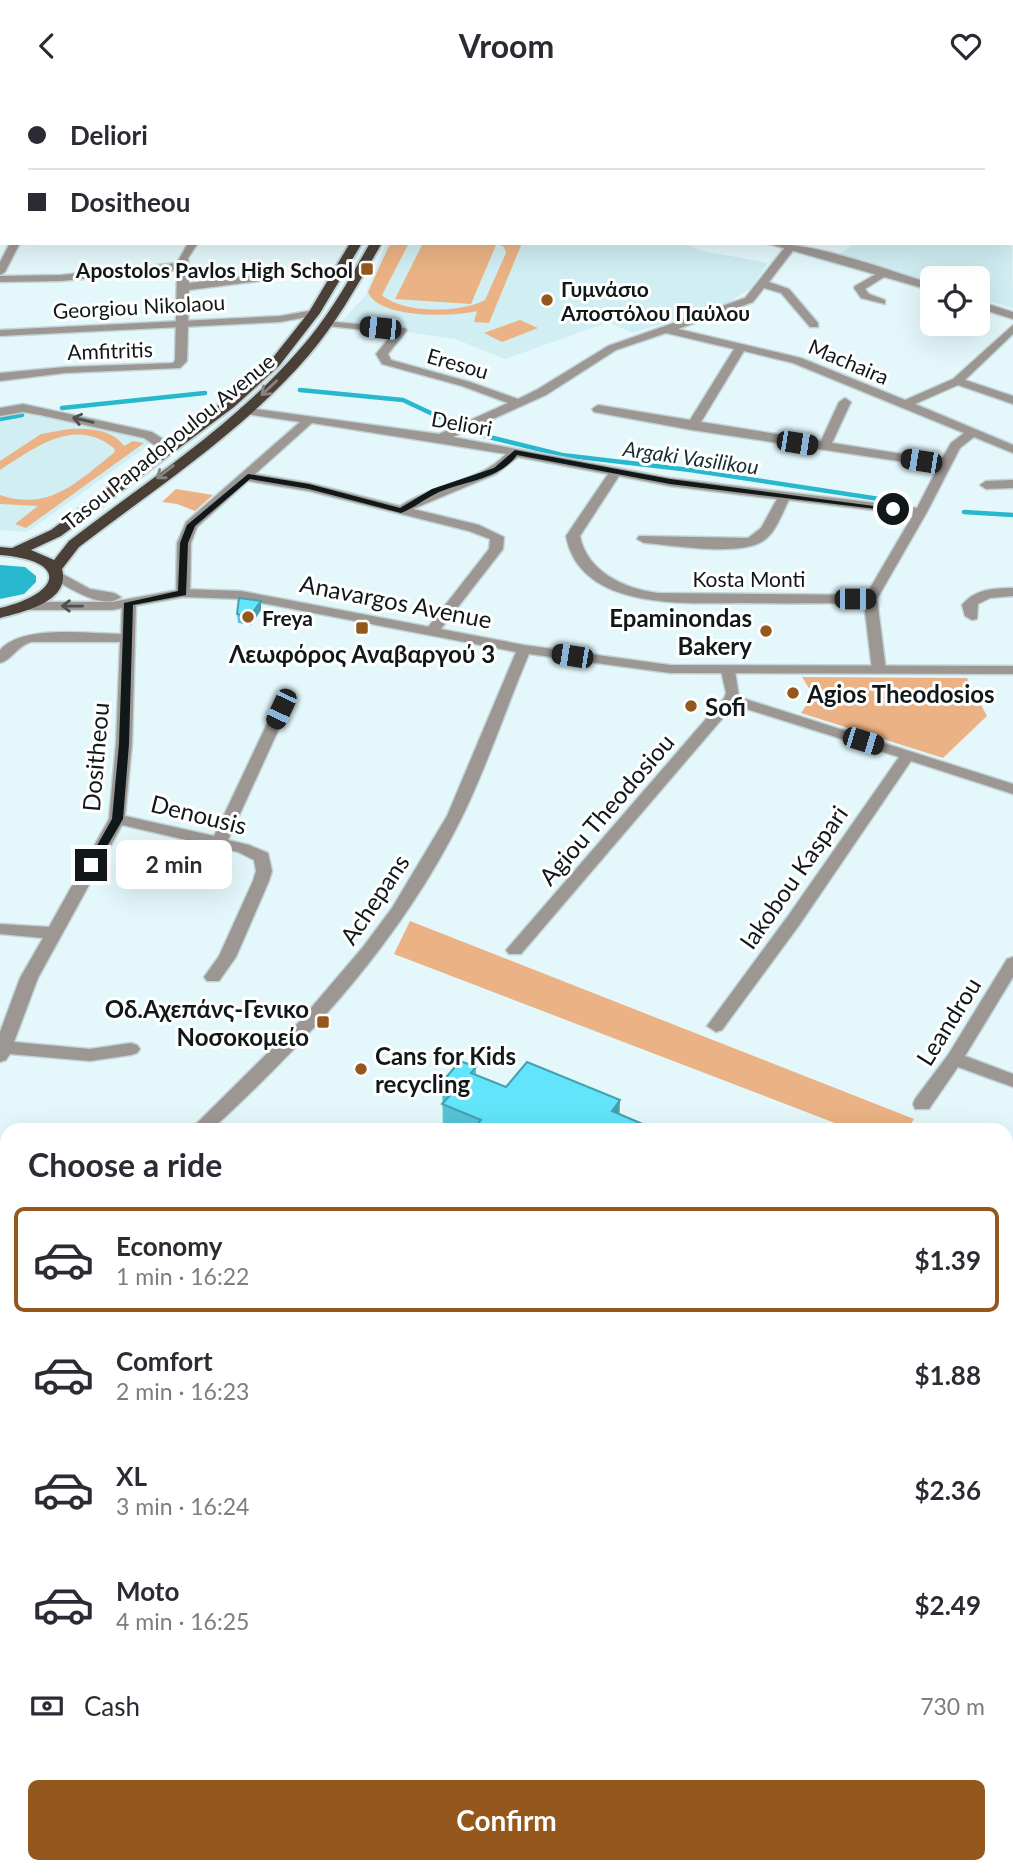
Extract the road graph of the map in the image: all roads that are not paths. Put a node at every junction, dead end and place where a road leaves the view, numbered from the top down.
1 (14, 245) edge
2 (192, 245) edge
3 (355, 245) edge
4 (375, 245) edge
5 (779, 245) edge
6 (790, 248) junction
7 (182, 266) junction
8 (0, 272) edge
9 (266, 272) dead end
10 (885, 272) junction
11 (0, 279) edge
12 (763, 284) junction
13 (920, 284) edge
14 (184, 287) junction
15 (881, 302) dead end
16 (990, 308) edge
17 (314, 313) junction
18 (1013, 316) edge
19 (280, 319) junction
20 (184, 323) junction
21 (328, 323) junction
22 (814, 325) dead end
23 (302, 327) junction
24 (1013, 328) edge
25 (664, 330) junction
26 (0, 333) edge
27 (741, 347) junction
28 (0, 377) edge
29 (957, 381) junction
30 (21, 392) junction
31 (845, 401) dead end
32 (1013, 401) edge
33 (519, 403) junction
34 (904, 405) junction
35 (598, 409) dead end
36 (245, 410) junction
37 (0, 412) edge
38 (308, 421) junction
39 (692, 426) junction
40 (971, 434) junction
41 (440, 438) junction
42 (824, 447) junction
43 (1013, 449) edge
44 (515, 452) junction
45 (163, 453) junction
46 (946, 465) junction
47 (615, 473) junction
48 (248, 477) junction
49 (1013, 484) edge
50 (986, 485) dead end
51 (784, 497) junction
52 (401, 511) junction
53 (921, 512) junction
54 (643, 539) dead end
55 (8, 551) edge
56 (57, 571) junction
57 (1013, 592) edge
58 (183, 593) junction
59 (163, 596) junction
60 (870, 599) junction
61 (129, 603) junction
62 (28, 606) junction
63 (0, 613) edge
64 (972, 616) dead end
65 (432, 631) junction
66 (126, 638) junction
67 (524, 649) junction
68 (0, 659) edge
69 (879, 670) junction
70 (1013, 670) edge
71 (728, 671) junction
72 (731, 699) junction
73 (281, 709) dead end
74 (908, 755) junction
75 (1013, 789) edge
76 (117, 819) junction
77 (219, 842) junction
78 (0, 929) edge
79 (52, 933) junction
80 (515, 950) dead end
81 (1013, 963) edge
82 (213, 977) dead end
83 (716, 1026) dead end
84 (131, 1049) dead end
85 (2, 1052) edge
86 (954, 1059) junction
87 (1013, 1081) edge
88 (922, 1104) dead end
89 (207, 1123) edge

1 - 8 street
2 - 7 street
3 - 17 highway, Tasou Papadopoulou Avenue
4 - 21 highway, Tasou Papadopoulou Avenue
5 - 6 street
6 - 10 street
6 - 12 street
7 - 11 street
7 - 14 street
9 - 14 street
10 - 13 street
10 - 15 street
12 - 22 street
12 - 25 street
14 - 20 street
16 - 18 street
17 - 19 street, Georgiou Nikolaou
17 - 23 highway, Tasou Papadopoulou Avenue
19 - 20 street, Georgiou Nikolaou
19 - 23 street, Georgiou Nikolaou
20 - 26 street, Georgiou Nikolaou
20 - 30 street, Amfitritis
21 - 33 street, Eresou
21 -> 36 highway, Tasou Papadopoulou Avenue
23 - 45 highway, Tasou Papadopoulou Avenue
24 - 29 street
25 - 27 street, Machaira
25 - 33 street
27 - 34 street, Machaira
27 - 39 street
28 - 30 street, Amfitritis
29 - 32 street
29 - 34 street
30 - 37 street
45 -> 30 street
31 - 42 street
33 - 41 street
34 - 40 street, Machaira
35 - 39 street
36 - 38 street, Deliori
36 -> 56 highway, Tasou Papadopoulou Avenue
38 - 41 street, Deliori
38 - 48 street
39 - 42 street
40 - 43 street, Machaira
40 - 46 street
41 - 44 street, Deliori
42 - 46 street
44 - 47 street, Deliori
44 - 52 street
45 - 55 highway, Tasou Papadopoulou Avenue
46 - 53 street
47 - 51 street, Deliori
47 - 60 street, Kosta Monti
48 - 52 street
48 - 58 street
49 - 50 street
51 - 53 street, Deliori
51 - 54 street
52 - 65 street
53 - 60 street
55 - 56 highway
56 - 59 street, Anavargos Avenue
56 - 62 highway
57 - 64 street
58 - 59 street, Anavargos Avenue
58 - 65 street, Anavargos Avenue
59 - 61 street, Anavargos Avenue
60 - 69 street
61 -> 62 street, Anavargos Avenue
61 - 66 street, Dositheou
62 - 63 highway
65 - 67 street, Anavargos Avenue
66 - 68 street
66 - 76 street, Dositheou
67 - 71 street, Anavargos Avenue
67 - 89 street, Achepans
69 - 70 street, Anavargos Avenue
69 - 71 street, Anavargos Avenue
71 - 72 street
72 - 74 street
72 - 80 street, Agiou Theodosiou
73 - 77 street
74 - 75 street
74 - 83 street, Iakobou Kaspari
76 - 77 street, Denousis
76 - 79 street, Dositheou
77 - 82 street, Denousis
78 - 79 street
79 - 85 street, Dositheou
81 - 86 street, Leandrou
84 - 85 street
86 - 87 street
86 - 88 street, Leandrou

